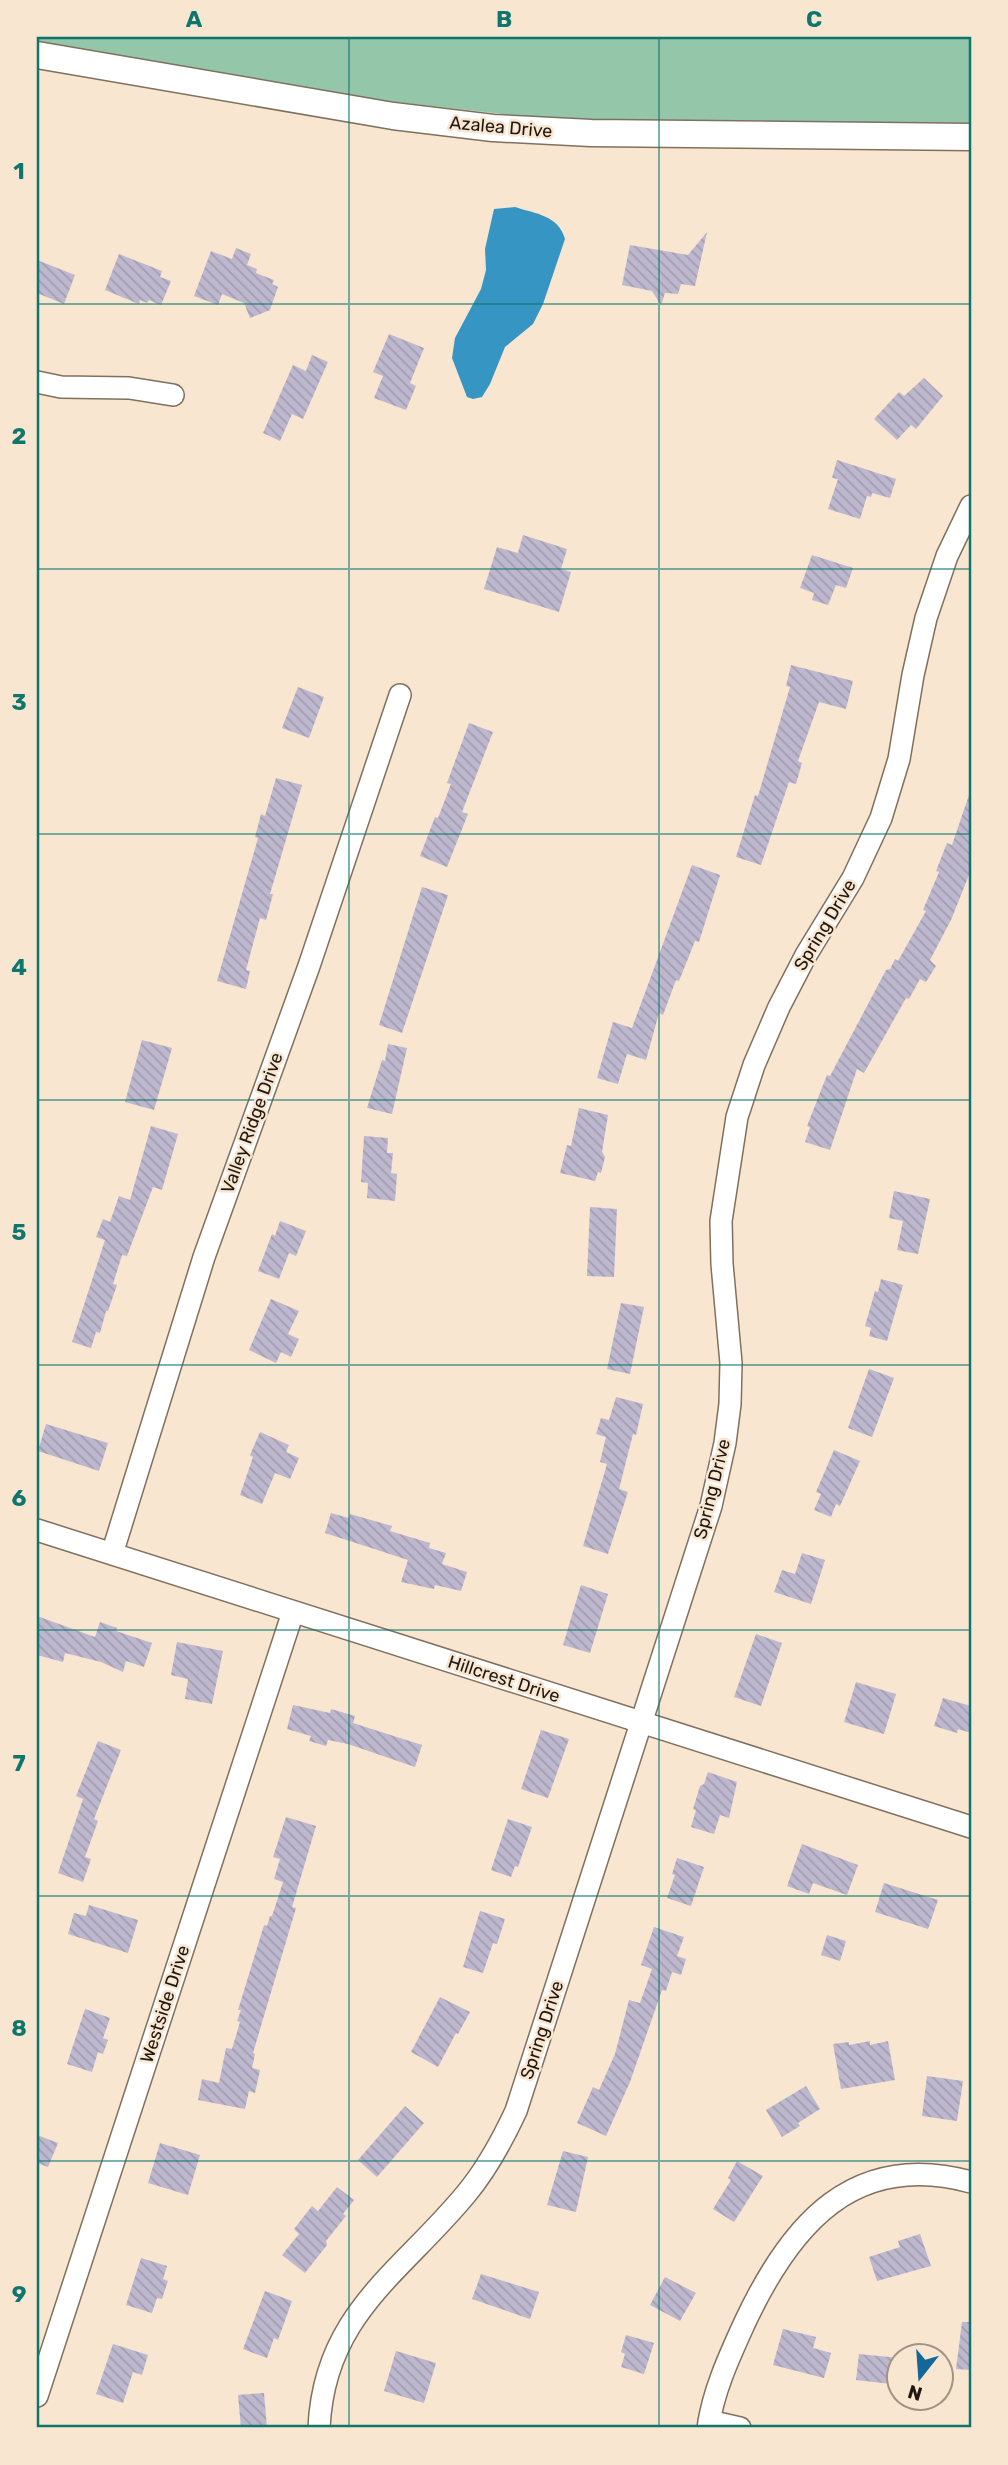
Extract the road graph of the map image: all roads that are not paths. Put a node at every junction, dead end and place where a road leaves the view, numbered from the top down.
1 (37, 55) edge
2 (971, 137) edge
3 (37, 382) edge
4 (173, 395) dead end
5 (971, 506) edge
6 (400, 695) dead end
7 (37, 1530) edge
8 (112, 1554) junction
9 (293, 1612) junction
10 (642, 1722) junction
11 (971, 1827) edge
12 (971, 2182) edge
13 (37, 2396) edge
14 (708, 2425) edge
15 (319, 2428) edge
16 (740, 2428) edge

1 - 2 street, Azalea Drive
3 - 4 street
5 - 10 street, Spring Drive
6 - 8 street, Valley Ridge Drive
7 - 8 street, Hillcrest Drive
8 - 9 street, Hillcrest Drive
9 - 10 street, Hillcrest Drive
9 - 13 street, Westside Drive
10 - 11 street, Hillcrest Drive
10 - 15 street, Spring Drive
12 - 14 street
14 - 16 street

